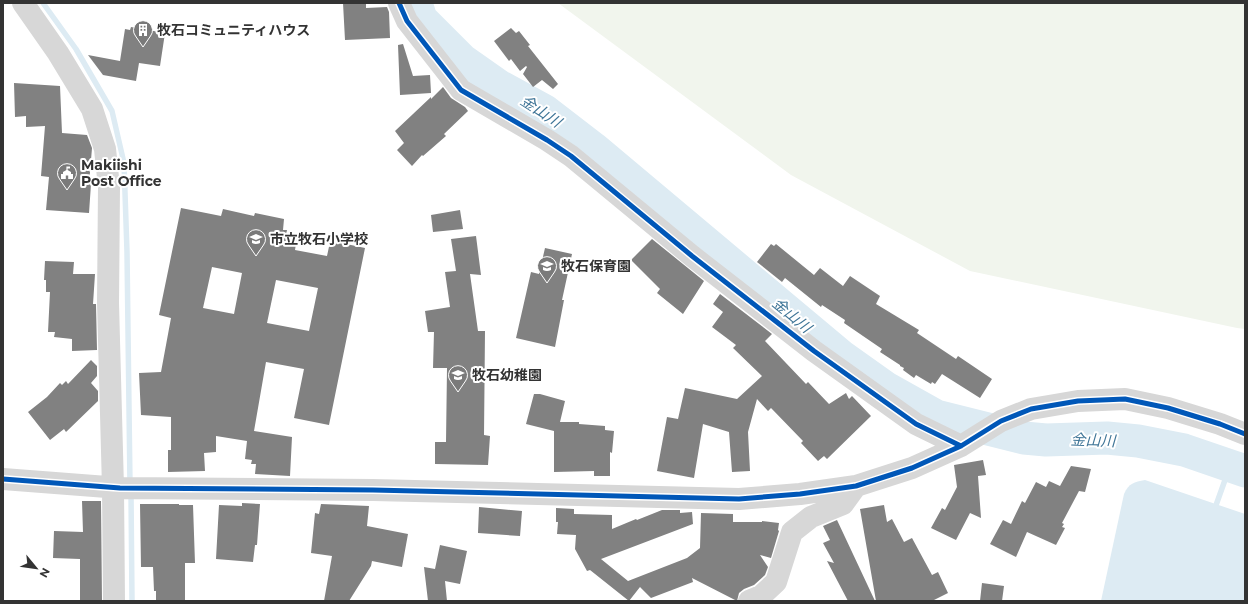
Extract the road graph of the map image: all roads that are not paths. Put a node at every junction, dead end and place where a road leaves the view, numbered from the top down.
1 (23, 3) edge
2 (399, 3) edge
3 (1245, 434) edge
4 (968, 442) junction
5 (3, 479) edge
6 (856, 486) junction
7 (125, 488) junction
8 (114, 601) edge
9 (749, 601) edge

1 - 7 street
2 - 4 street
3 - 4 street
4 - 6 street
5 - 7 street
6 - 7 street
6 - 9 street
7 - 8 street

